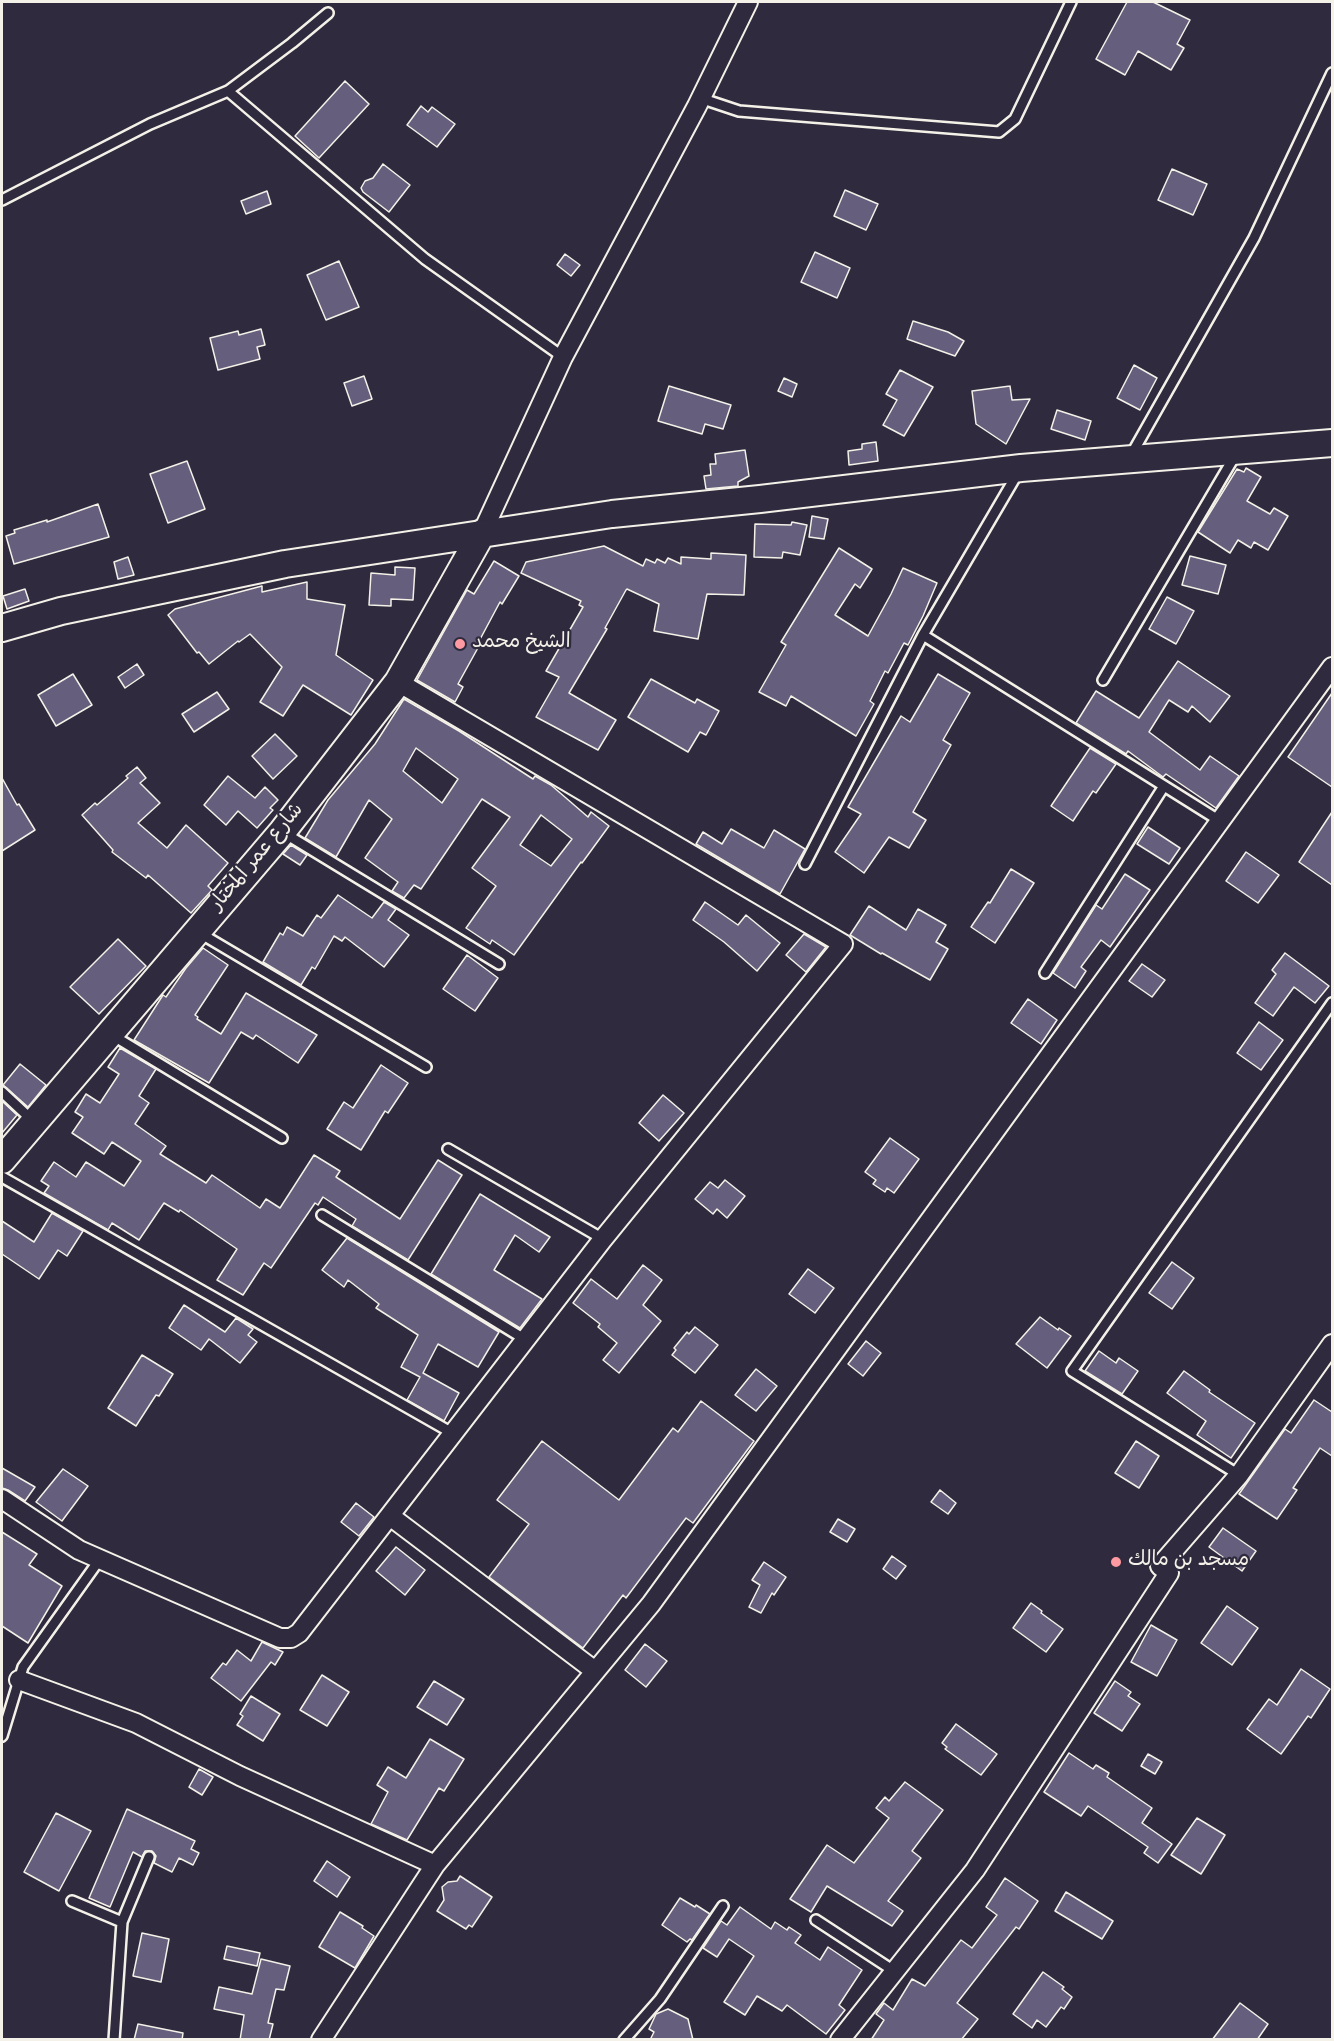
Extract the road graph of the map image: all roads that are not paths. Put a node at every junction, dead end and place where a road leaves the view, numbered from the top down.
1 (748, 2) edge
2 (1071, 2) edge
3 (328, 13) dead end
4 (1332, 73) edge
5 (228, 91) junction
6 (700, 98) junction
7 (2, 200) edge
8 (563, 357) junction
9 (1332, 442) edge
10 (1239, 449) junction
11 (1128, 459) junction
12 (1021, 468) junction
13 (482, 533) junction
14 (2, 628) edge
15 (924, 635) junction
16 (1332, 667) edge
17 (1103, 680) dead end
18 (398, 682) junction
19 (1164, 786) junction
20 (1220, 821) junction
21 (282, 832) junction
22 (805, 864) dead end
23 (196, 931) junction
24 (500, 964) dead end
25 (1045, 973) dead end
26 (1332, 1003) edge
27 (110, 1034) junction
28 (426, 1068) dead end
29 (2, 1092) edge
30 (34, 1122) junction
31 (282, 1138) dead end
32 (448, 1149) dead end
33 (2, 1160) edge
34 (2, 1177) edge
35 (321, 1215) dead end
36 (603, 1239) junction
37 (526, 1340) junction
38 (1332, 1344) edge
39 (454, 1434) junction
40 (1239, 1475) junction
41 (2, 1499) edge
42 (390, 1516) junction
43 (100, 1559) junction
44 (595, 1671) junction
45 (19, 1680) junction
46 (2, 1736) edge
47 (149, 1857) dead end
48 (435, 1865) junction
49 (72, 1900) dead end
50 (723, 1906) dead end
51 (816, 1920) dead end
52 (122, 1922) junction
53 (894, 1971) junction
54 (114, 2040) edge
55 (321, 2040) edge
56 (624, 2040) edge
57 (840, 2040) edge

1 - 6 street
2 - 6 lane
3 - 5 lane
4 - 11 lane
5 - 7 lane
5 - 8 lane
6 - 8 street
8 - 13 street
9 - 10 street
10 - 11 street
10 - 17 lane
11 - 12 street
12 - 13 street
12 - 15 lane
13 - 14 street
13 - 18 street, شارع عمر المختار
15 - 19 lane
15 - 22 lane
16 - 20 street
18 - 21 street, شارع عمر المختار
18 - 36 street
19 - 20 lane
19 - 25 lane
20 - 44 street
21 - 23 street, شارع عمر المختار
21 - 24 lane
23 - 27 street, شارع عمر المختار
23 - 28 lane
26 - 40 lane
27 - 30 street, شارع عمر المختار
27 - 31 lane
29 - 30 lane
30 - 33 street, شارع عمر المختار
32 - 36 lane
34 - 39 lane
35 - 37 lane
36 - 37 street
37 - 39 street
38 - 40 street
39 - 42 street
40 - 53 street
41 - 43 street
42 - 43 street
42 - 44 street
43 - 45 lane
44 - 48 street
45 - 46 lane
45 - 48 street
47 - 52 lane
48 - 55 street
49 - 52 lane
50 - 56 lane
51 - 53 lane
52 - 54 lane
53 - 57 street

